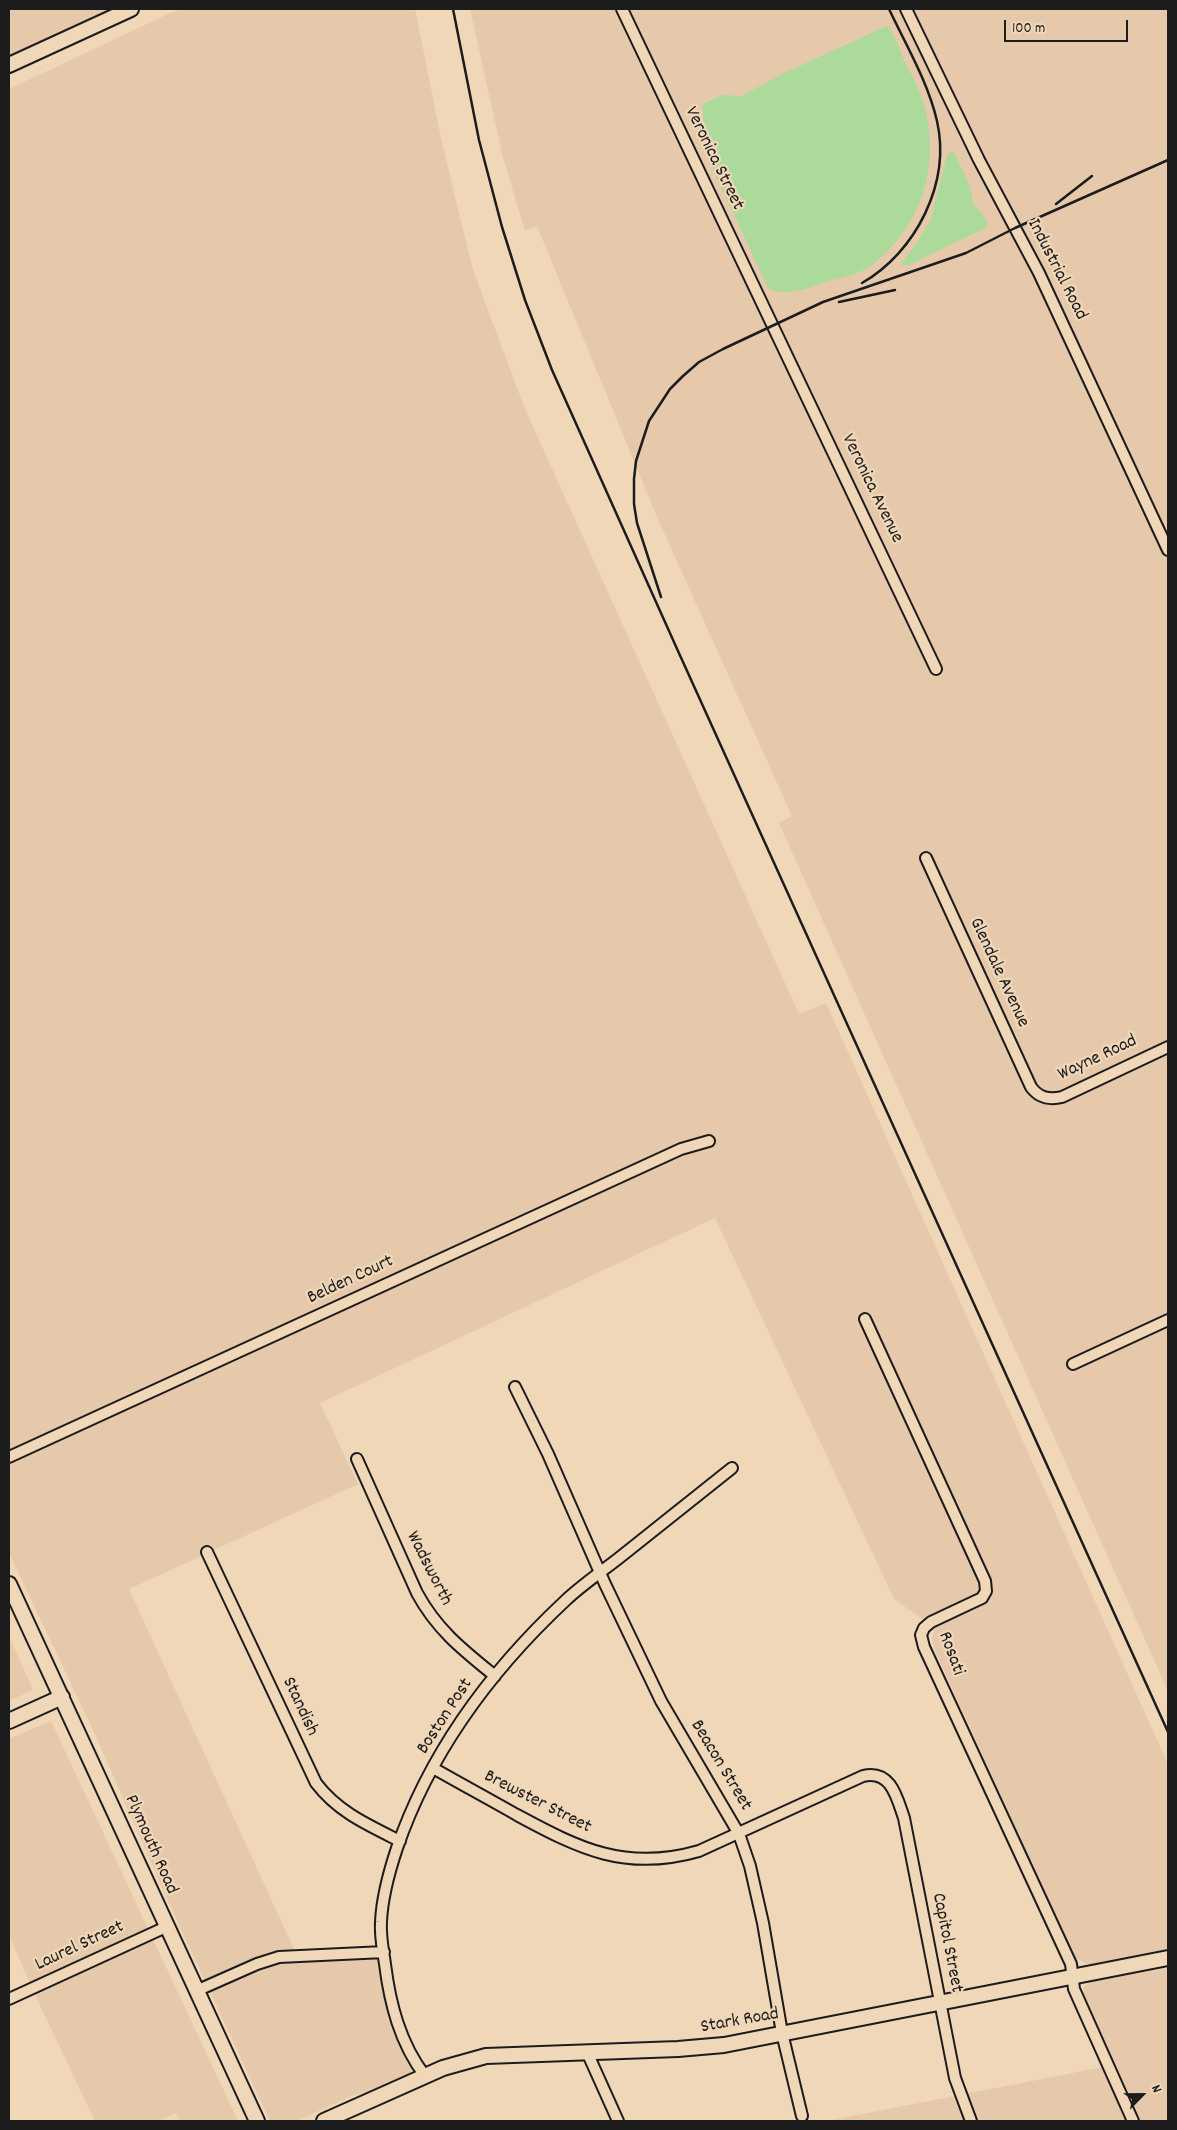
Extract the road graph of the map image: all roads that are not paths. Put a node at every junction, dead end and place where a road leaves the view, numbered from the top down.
1 (131, 9) edge
2 (622, 9) edge
3 (906, 9) edge
4 (9, 66) edge
5 (772, 324) joint
6 (1168, 550) edge
7 (936, 669) dead end
8 (926, 858) dead end
9 (1168, 1047) edge
10 (1043, 1097) joint
11 (709, 1140) dead end
12 (865, 1319) dead end
13 (1168, 1320) edge
14 (1073, 1364) dead end
15 (515, 1387) dead end
16 (9, 1457) edge
17 (357, 1459) dead end
18 (732, 1468) dead end
19 (207, 1552) dead end
20 (600, 1573) junction
21 (9, 1584) edge
22 (495, 1676) junction
23 (62, 1697) junction
24 (9, 1721) edge
25 (433, 1768) junction
26 (881, 1776) joint
27 (739, 1834) junction
28 (400, 1841) junction
29 (166, 1927) junction
30 (384, 1952) junction
31 (1168, 1958) edge
32 (1072, 1977) junction
33 (196, 1991) junction
34 (9, 1998) edge
35 (940, 2002) junction
36 (782, 2034) junction
37 (586, 2052) junction
38 (425, 2076) junction
39 (802, 2116) dead end
40 (257, 2121) edge
41 (324, 2121) edge
42 (618, 2121) edge
43 (971, 2121) edge
44 (1133, 2121) edge

1 - 4 street
2 - 5 street, Veronica Street
3 - 6 street, Industrial Road
5 - 7 street, Veronica Avenue
8 - 10 street, Glendale Avenue
9 - 10 street, Wayne Road
11 - 16 street, Belden Court
12 - 32 street, Rosati
13 - 14 street
15 - 20 street, Beacon Street
17 - 22 street, Wadsworth
18 - 20 street, Boston Post
19 - 28 street, Standish
20 - 22 street, Boston Post
20 - 27 street, Beacon Street
21 - 23 street, Plymouth Road
22 - 25 street, Boston Post
23 - 24 street
23 - 29 street, Plymouth Road
25 - 27 street, Brewster Street
25 - 28 street, Boston Post
26 - 27 street, Brewster Street
26 - 35 street, Capitol Street
27 - 36 street, Beacon Street
28 - 30 street, Boston Post
29 - 33 street, Plymouth Road
29 - 34 street, Laurel Street
30 - 33 street
30 - 38 street, Boston Post
31 - 32 street, Stark Road
32 - 35 street, Stark Road
32 - 44 street
33 - 40 street, Plymouth Road
35 - 36 street, Stark Road
35 - 43 street, Capitol Street
36 - 37 street, Stark Road
36 - 39 street, Beacon Street
37 - 38 street, Stark Road
37 - 42 street
38 - 41 street, Stark Road

